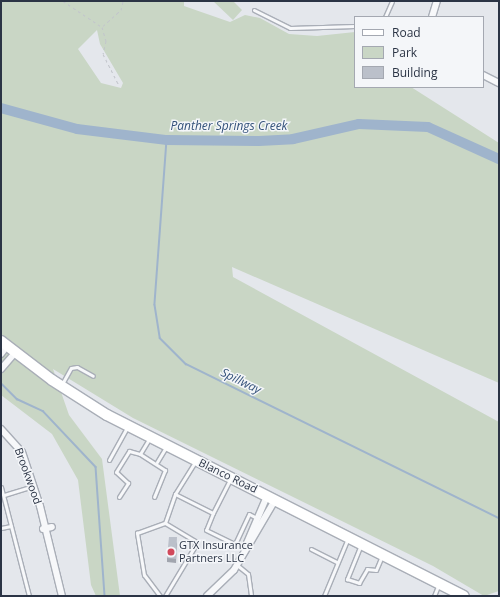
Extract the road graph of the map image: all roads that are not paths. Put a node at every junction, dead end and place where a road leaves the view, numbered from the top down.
1 (392, 1) edge
2 (437, 1) edge
3 (254, 10) dead end
4 (385, 16) edge
5 (432, 16) edge
6 (354, 26) edge
7 (484, 76) edge
8 (499, 83) edge
9 (6, 349) edge
10 (1, 369) edge
11 (93, 376) dead end
12 (61, 386) junction
13 (128, 426) junction
14 (1, 429) edge
15 (150, 437) junction
16 (167, 446) junction
17 (140, 454) junction
18 (109, 460) dead end
19 (196, 460) junction
20 (157, 462) junction
21 (231, 478) junction
22 (34, 486) junction
23 (1, 487) edge
24 (175, 494) junction
25 (4, 496) junction
26 (154, 496) dead end
27 (119, 497) dead end
28 (271, 498) junction
29 (213, 513) junction
30 (256, 518) junction
31 (164, 523) junction
32 (11, 526) junction
33 (52, 527) dead end
34 (1, 528) edge
35 (43, 529) junction
36 (349, 537) junction
37 (362, 543) junction
38 (246, 548) junction
39 (311, 549) dead end
40 (384, 554) junction
41 (337, 562) junction
42 (237, 565) junction
43 (440, 582) junction
44 (28, 596) edge
45 (62, 596) edge
46 (160, 596) edge
47 (165, 596) edge
48 (207, 596) edge
49 (251, 596) edge
50 (324, 596) edge
51 (434, 596) edge
52 (464, 596) edge

1 - 4 lane
2 - 5 street
3 - 6 lane
7 - 8 street
9 - 10 street
9 - 12 main road, Blanco Road
11 - 12 lane
12 - 13 main road, Blanco Road
13 - 15 main road, Blanco Road
13 - 18 lane
14 - 22 street, Brookwood
15 - 16 main road, Blanco Road
15 - 17 lane
16 - 19 main road, Blanco Road
16 - 20 lane
17 - 20 lane
17 - 27 lane
19 - 21 main road, Blanco Road
19 - 24 lane
20 - 26 lane
21 - 28 main road, Blanco Road
21 - 29 lane
22 - 25 lane
22 - 35 street, Brookwood
23 - 25 lane
24 - 29 lane
24 - 31 lane
25 - 32 lane
28 - 30 street
28 - 36 main road, Blanco Road
28 - 38 street
29 - 30 lane
30 - 38 street
31 - 46 lane
31 - 47 lane
32 - 34 lane
32 - 44 lane
33 - 35 street
35 - 45 street, Brookwood
36 - 37 main road, Blanco Road
36 - 41 lane
37 - 40 main road, Blanco Road
37 - 40 lane
38 - 42 street
39 - 41 lane
40 - 43 main road, Blanco Road
41 - 50 lane
42 - 48 street
42 - 49 lane
43 - 51 lane
43 - 52 main road, Blanco Road

